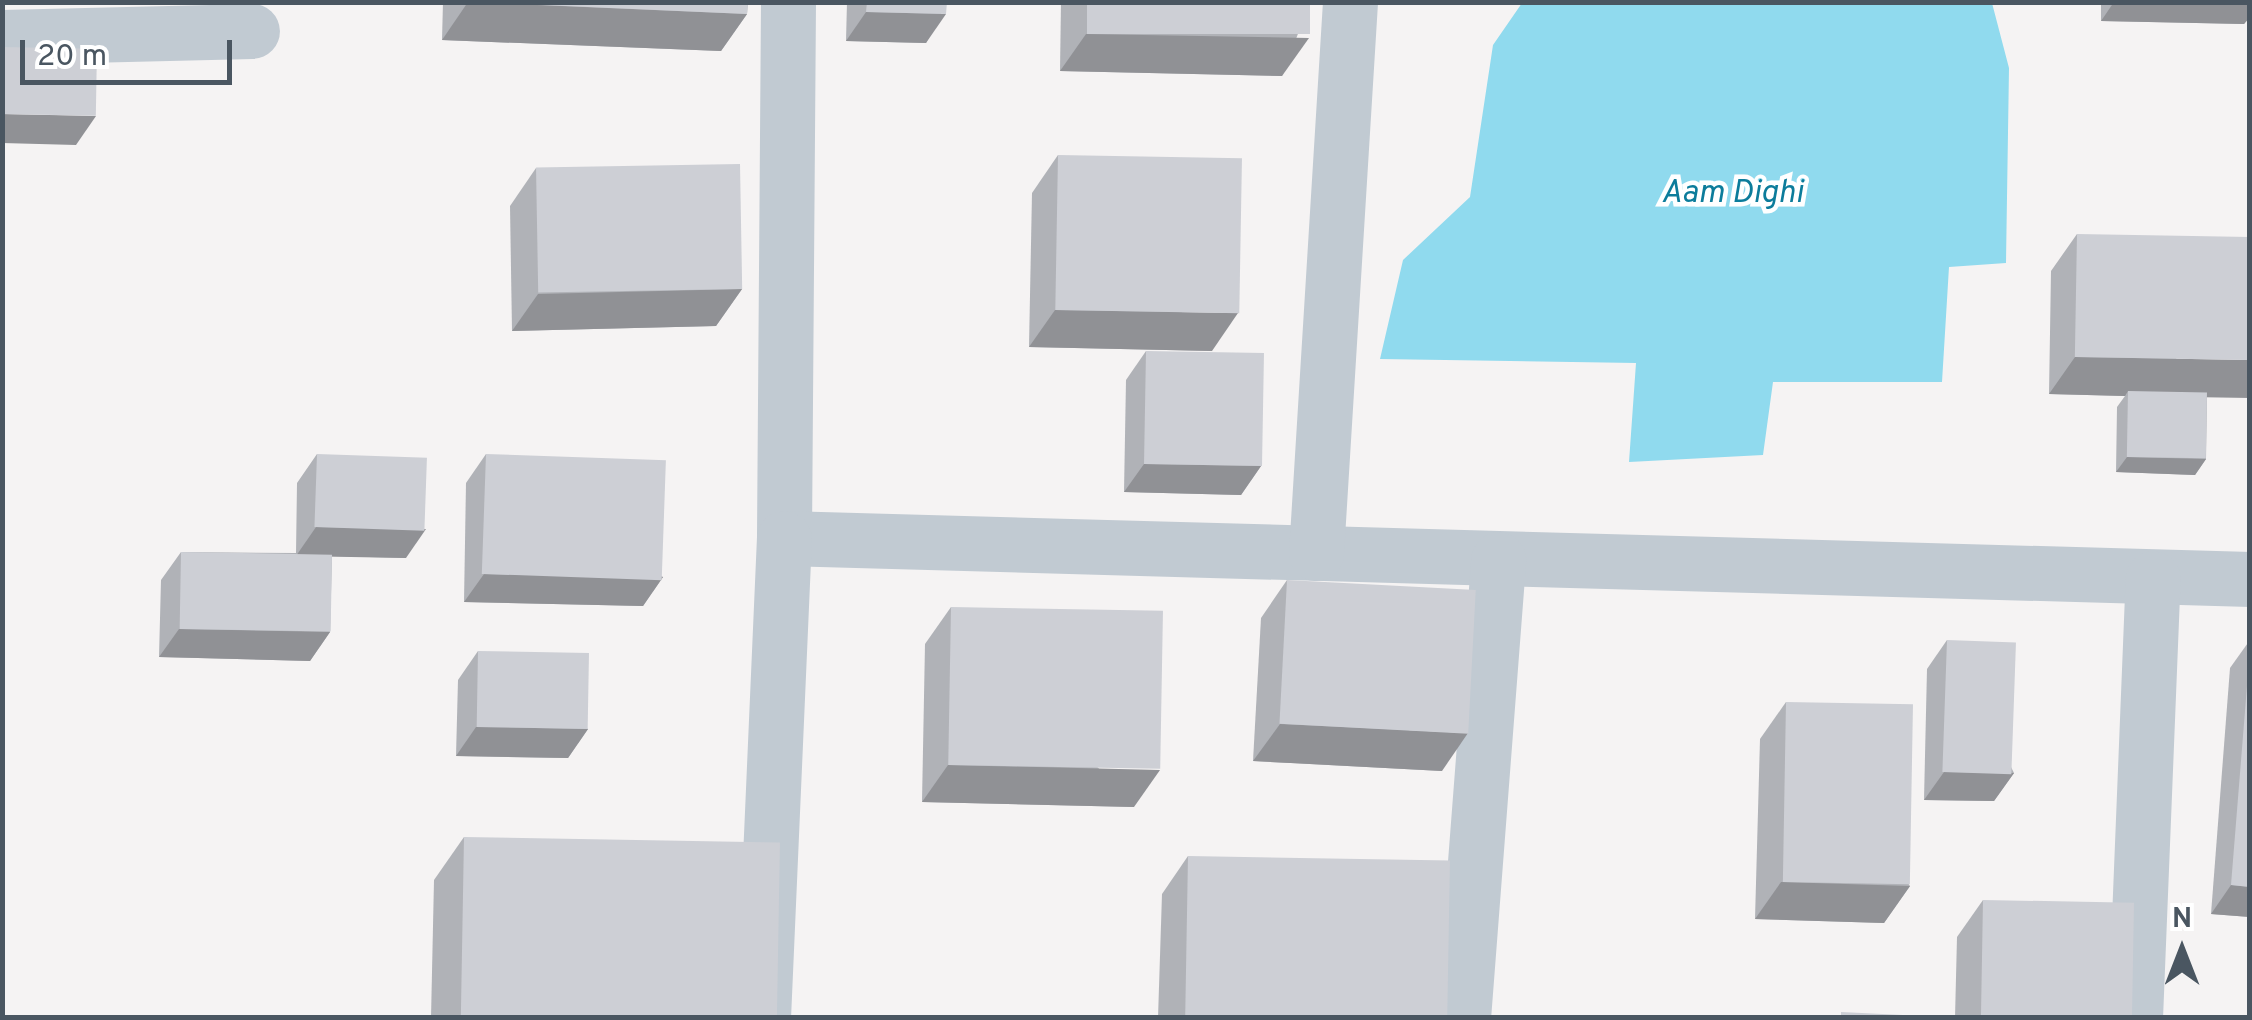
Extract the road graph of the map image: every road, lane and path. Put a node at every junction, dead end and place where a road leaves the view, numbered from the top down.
1 (788, 2) edge
2 (1350, 2) edge
3 (252, 31) dead end
4 (2, 37) edge
5 (784, 538) junction
6 (1316, 553) junction
7 (1498, 559) junction
8 (2152, 578) junction
9 (2250, 578) edge
10 (763, 1018) edge
11 (1462, 1018) edge
12 (2136, 1018) edge

1 - 5 street
2 - 6 street
3 - 4 street
5 - 6 street
5 - 10 street
6 - 7 street
7 - 8 street
7 - 11 street
8 - 9 street
8 - 12 street

